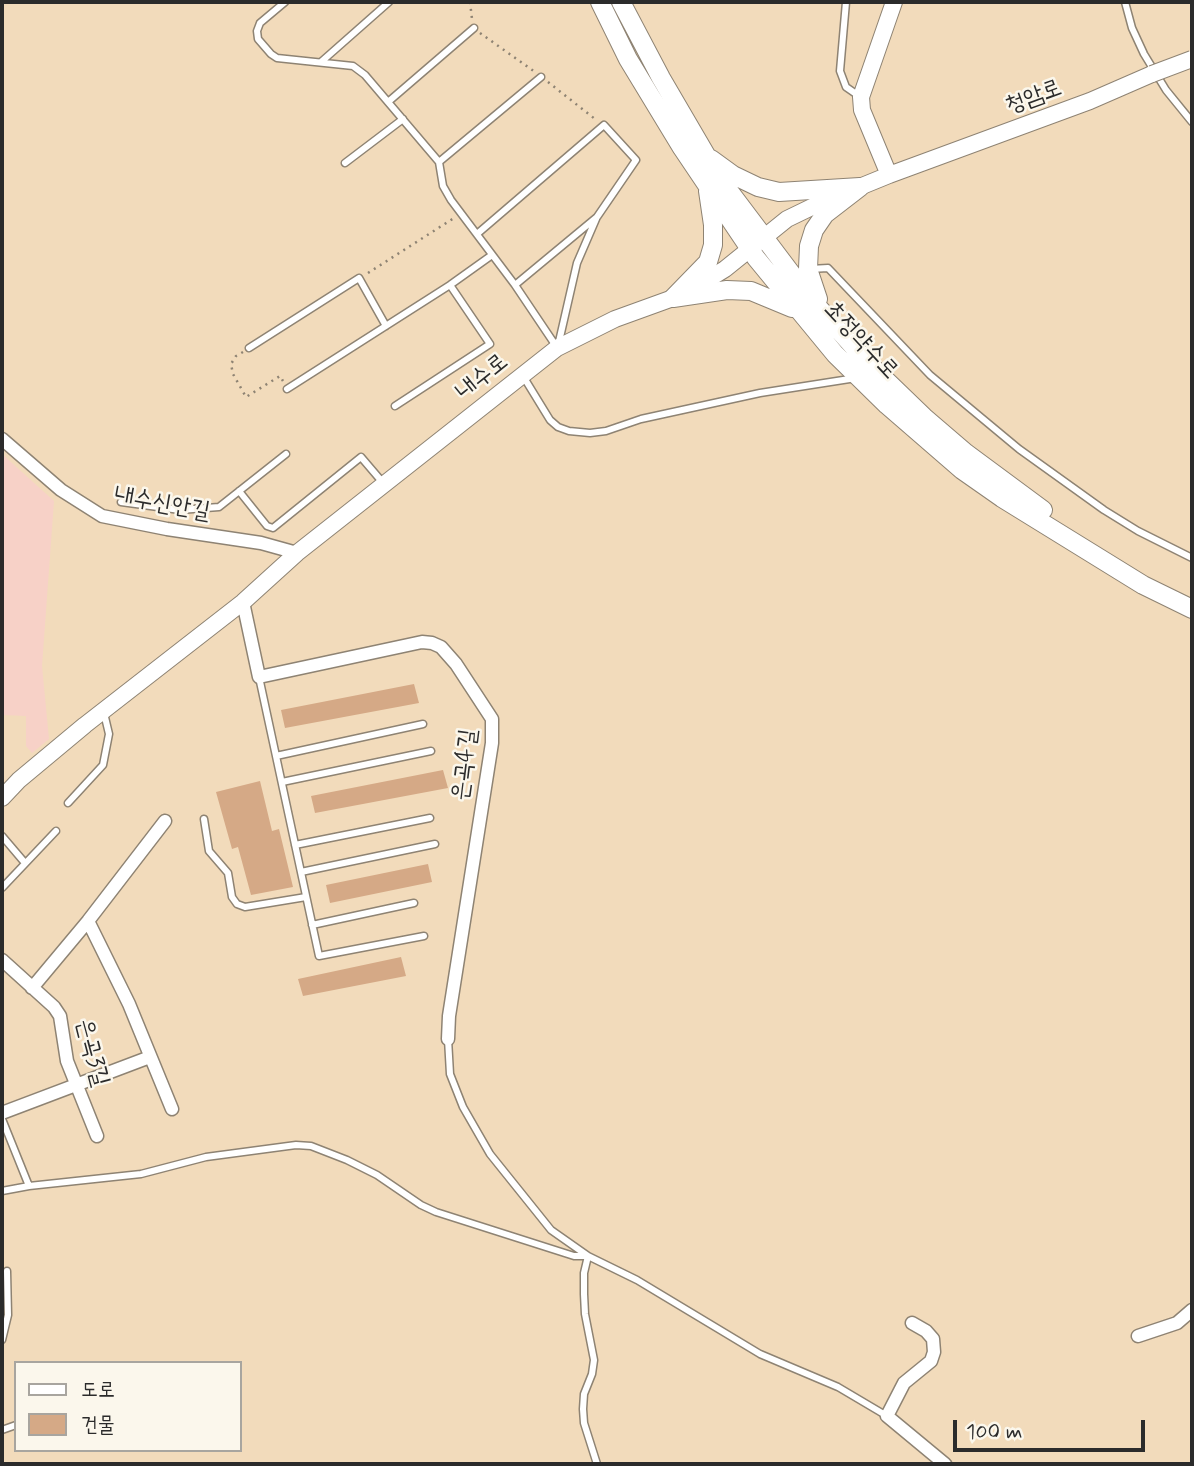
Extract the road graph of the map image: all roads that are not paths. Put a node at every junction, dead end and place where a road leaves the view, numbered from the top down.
1 (285, 2) edge
2 (389, 2) edge
3 (600, 2) edge
4 (621, 2) edge
5 (846, 2) edge
6 (894, 2) edge
7 (1125, 2) edge
8 (474, 28) road end
9 (1192, 59) edge
10 (321, 62) junction
11 (541, 77) road end
12 (861, 97) junction
13 (388, 102) junction
14 (403, 120) junction
15 (1192, 122) edge
16 (705, 154) junction
17 (439, 162) junction
18 (345, 163) dead end
19 (889, 175) junction
20 (706, 184) junction
21 (860, 187) junction
22 (597, 217) junction
23 (477, 234) junction
24 (757, 243) junction
25 (492, 255) junction
26 (808, 269) junction
27 (450, 285) junction
28 (515, 285) junction
29 (673, 298) junction
30 (798, 311) junction
31 (823, 313) junction
32 (386, 326) junction
33 (249, 348) road end
34 (557, 348) junction
35 (522, 374) junction
36 (859, 377) junction
37 (288, 389) road end
38 (395, 406) dead end
39 (2, 439) edge
40 (286, 454) dead end
41 (385, 486) junction
42 (239, 491) junction
43 (121, 502) dead end
44 (297, 553) junction
45 (1192, 558) edge
46 (1192, 596) edge
47 (243, 602) junction
48 (1192, 610) edge
49 (259, 677) junction
50 (103, 711) junction
51 (423, 724) dead end
52 (431, 751) dead end
53 (276, 756) junction
54 (282, 782) junction
55 (2, 798) edge
56 (68, 803) dead end
57 (430, 818) dead end
58 (204, 819) dead end
59 (165, 821) dead end
60 (56, 831) dead end
61 (2, 836) edge
62 (435, 844) dead end
63 (295, 845) junction
64 (25, 863) junction
65 (301, 872) junction
66 (2, 888) edge
67 (306, 897) junction
68 (414, 903) dead end
69 (88, 921) junction
70 (312, 925) junction
71 (424, 936) dead end
72 (2, 960) edge
73 (32, 988) junction
74 (448, 1039) joint
75 (150, 1057) junction
76 (76, 1085) junction
77 (172, 1109) dead end
78 (2, 1113) edge
79 (2, 1119) edge
80 (97, 1136) dead end
81 (29, 1186) junction
82 (2, 1191) edge
83 (588, 1256) junction
84 (7, 1271) dead end
85 (1192, 1310) edge
86 (912, 1323) dead end
87 (1138, 1336) dead end
88 (2, 1340) edge
89 (887, 1416) junction
90 (597, 1464) edge
91 (945, 1464) edge

1 - 10 lane
2 - 10 lane
3 - 20 main road, 초정약수로
4 - 16 main road, 초정약수로
5 - 12 lane
6 - 12 street
7 - 15 lane
8 - 13 lane
9 - 19 street, 청암로, bridge
10 - 13 lane
11 - 17 lane
12 - 19 street
13 - 14 lane
14 - 17 lane
14 - 18 lane
16 - 21 main road
16 - 24 main road, 초정약수로
17 - 23 lane
19 - 21 street, 내수로
20 - 24 main road, 초정약수로
20 - 29 main road
21 - 24 street, 내수로
21 - 26 main road
22 - 23 lane
22 - 28 lane
22 - 34 lane
23 - 25 lane
24 - 29 street, 내수로
24 - 30 main road, 초정약수로
24 - 31 main road, 초정약수로
25 - 27 lane
25 - 28 lane
26 - 31 main road
26 - 45 lane
27 - 32 lane
27 - 38 lane
28 - 34 lane
29 - 30 main road
29 - 34 street, 내수로
30 - 36 main road, 초정약수로
31 - 46 main road, 초정약수로
32 - 33 lane
32 - 37 lane
34 - 35 street, 내수로
35 - 36 lane
35 - 41 street, 내수로
36 - 48 main road, 초정약수로
39 - 44 street, 내수신안길
40 - 42 lane
41 - 42 lane
41 - 44 street, 내수로
42 - 43 lane
44 - 47 street, 내수로
47 - 49 street
47 - 50 street, 내수로
49 - 53 lane
49 - 74 street, 은곡4길
50 - 55 street, 내수로
50 - 56 lane
51 - 53 lane
52 - 54 lane
53 - 54 lane
54 - 63 lane
57 - 63 lane
58 - 67 lane
59 - 69 street
60 - 64 lane
61 - 64 lane
62 - 65 lane
63 - 65 lane
64 - 66 lane
65 - 67 lane
67 - 70 lane
68 - 70 lane
69 - 73 street
69 - 75 street
70 - 71 lane
72 - 73 street, 은곡3길
73 - 76 street, 은곡3길
74 - 83 lane
75 - 76 street
75 - 77 street
76 - 78 street
76 - 80 street, 은곡3길
79 - 81 lane
81 - 82 lane
81 - 83 lane
83 - 89 lane
83 - 90 lane
84 - 88 lane
85 - 87 street
86 - 89 street
89 - 91 street

